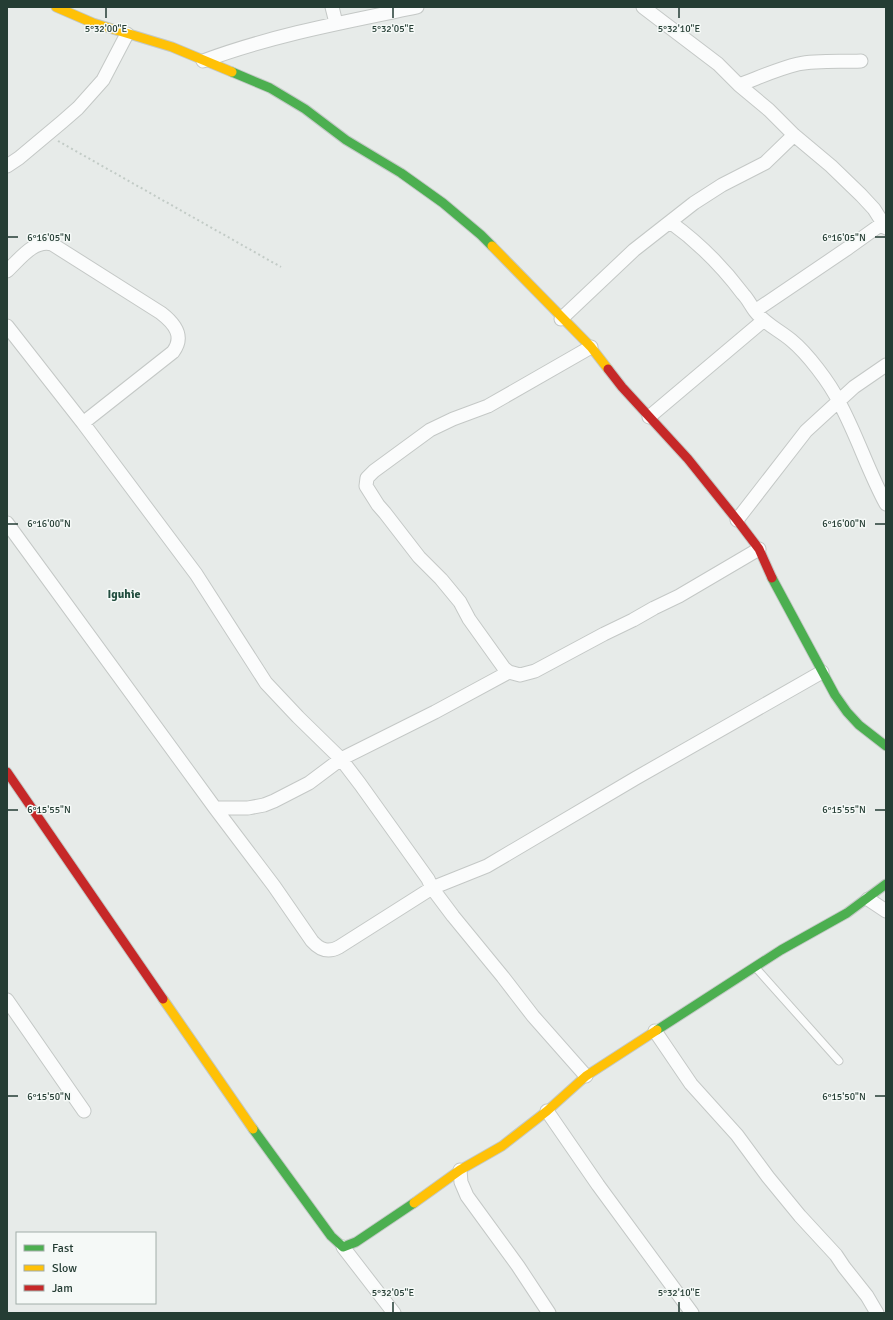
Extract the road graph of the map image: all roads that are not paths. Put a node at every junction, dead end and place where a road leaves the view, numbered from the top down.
1 (56, 7) edge
2 (332, 7) edge
3 (417, 7) edge
4 (643, 7) edge
5 (336, 23) junction
6 (127, 34) junction
7 (203, 61) junction
8 (861, 61) dead end
9 (739, 85) junction
10 (794, 135) junction
11 (7, 166) edge
12 (670, 222) junction
13 (884, 225) edge
14 (7, 271) edge
15 (759, 315) junction
16 (561, 319) junction
17 (7, 326) edge
18 (590, 347) junction
19 (886, 365) edge
20 (839, 401) junction
21 (649, 417) junction
22 (83, 423) junction
23 (886, 504) edge
24 (737, 520) junction
25 (7, 523) edge
26 (759, 549) junction
27 (509, 672) junction
28 (822, 672) junction
29 (886, 746) edge
30 (341, 759) junction
31 (7, 772) edge
32 (215, 808) junction
33 (886, 884) edge
34 (432, 888) junction
35 (868, 899) junction
36 (886, 911) edge
37 (754, 966) junction
38 (7, 1000) edge
39 (655, 1030) junction
40 (839, 1061) dead end
41 (586, 1076) junction
42 (84, 1110) dead end
43 (547, 1111) junction
44 (460, 1170) junction
45 (343, 1247) junction
46 (394, 1313) edge
47 (549, 1313) edge
48 (692, 1313) edge
49 (877, 1313) edge

1 - 6 street
2 - 5 street
3 - 5 street
4 - 9 street
5 - 7 street
6 - 7 street
6 - 11 street
7 - 16 street
8 - 9 street
9 - 10 street
10 - 12 street
10 - 13 street
12 - 15 street
12 - 16 street
13 - 15 street
14 - 22 street
15 - 20 street
15 - 21 street
16 - 18 street
17 - 22 street
18 - 21 street
18 - 27 street
19 - 20 street
20 - 23 street
20 - 24 street
21 - 24 street
22 - 30 street
24 - 26 street
25 - 32 street
26 - 27 street
26 - 28 street
27 - 30 street
28 - 29 street
28 - 34 street
30 - 32 street
30 - 34 street
31 - 45 street
32 - 34 street
33 - 35 street
34 - 41 street
35 - 36 street
35 - 37 street
37 - 39 street
37 - 40 lane
38 - 42 street
39 - 41 street
39 - 49 street
41 - 43 street
43 - 44 street
43 - 48 street
44 - 45 street
44 - 47 street
45 - 46 street

